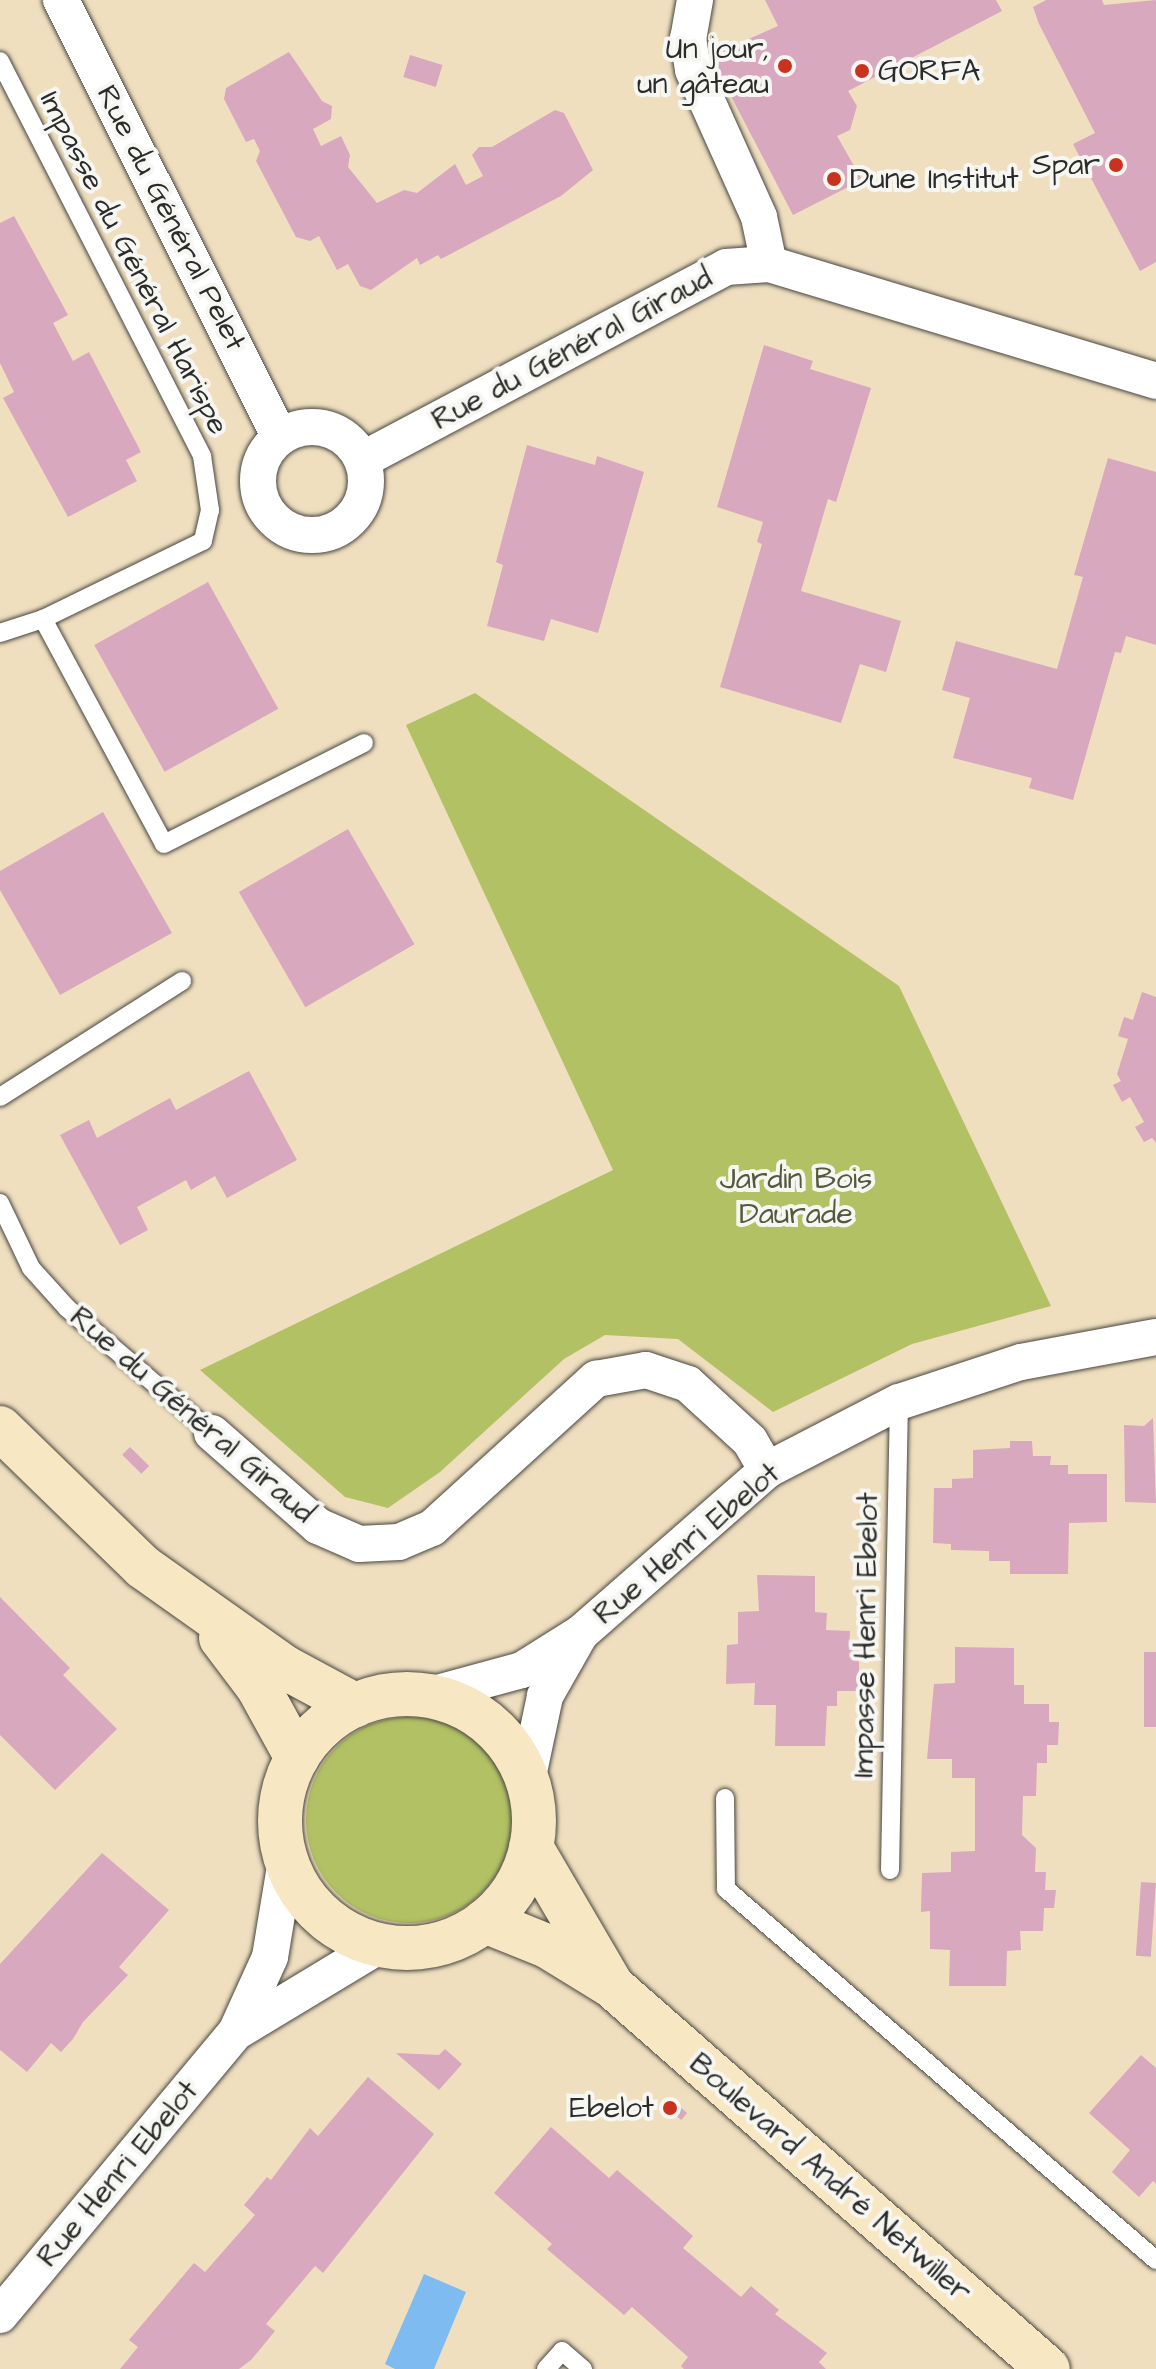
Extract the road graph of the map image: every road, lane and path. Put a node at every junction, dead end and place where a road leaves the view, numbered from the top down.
1 (61, 0) edge
2 (695, 0) edge
3 (0, 61) edge
4 (769, 264) junction
5 (1156, 381) edge
6 (280, 437) junction
7 (362, 460) junction
8 (43, 619) junction
9 (0, 633) edge
10 (364, 743) dead end
11 (182, 981) dead end
12 (0, 1097) edge
13 (0, 1203) edge
14 (1156, 1337) edge
15 (899, 1402) junction
16 (0, 1428) edge
17 (212, 1433) joint
18 (767, 1470) junction
19 (201, 1611) junction
20 (581, 1633) junction
21 (426, 1696) junction
22 (355, 1705) junction
23 (297, 1758) junction
24 (527, 1781) junction
25 (725, 1798) dead end
26 (531, 1847) junction
27 (286, 1860) junction
28 (890, 1870) dead end
29 (485, 1921) junction
30 (380, 1945) junction
31 (612, 1986) junction
32 (236, 2032) junction
33 (1156, 2260) edge
34 (0, 2315) edge
35 (546, 2369) edge
36 (583, 2369) edge
37 (1048, 2369) edge

1 - 6 street, Rue du Général Pelet
2 - 4 street
3 - 8 lane, Impasse du Général Harispe
4 - 5 street, Rue du Général Giraud
4 - 7 street, Rue du Général Giraud
6 - 7 street
6 - 7 street
8 - 9 lane
8 - 10 lane
11 - 12 lane
13 - 17 lane, Rue du Général Giraud
14 - 15 street, Rue Henri Ebelot
15 - 18 street, Rue Henri Ebelot
15 - 28 lane, Impasse Henri Ebelot
16 - 19 main road
17 - 18 street, Rue du Général Giraud
18 - 20 street, Rue Henri Ebelot
19 - 22 main road
19 - 23 main road
20 - 21 street, Rue Henri Ebelot
20 - 24 street, Rue Henri Ebelot
21 - 22 main road
21 - 24 main road
22 - 23 main road
23 - 27 main road
24 - 26 main road
25 - 33 lane
26 - 29 main road
26 - 31 main road, Boulevard André Netwiller
27 - 30 main road
27 - 32 street, Rue Henri Ebelot
29 - 30 main road
29 - 31 main road, Boulevard André Netwiller
30 - 32 street, Rue Henri Ebelot
31 - 37 main road, Boulevard André Netwiller
32 - 34 street, Rue Henri Ebelot
35 - 36 lane

